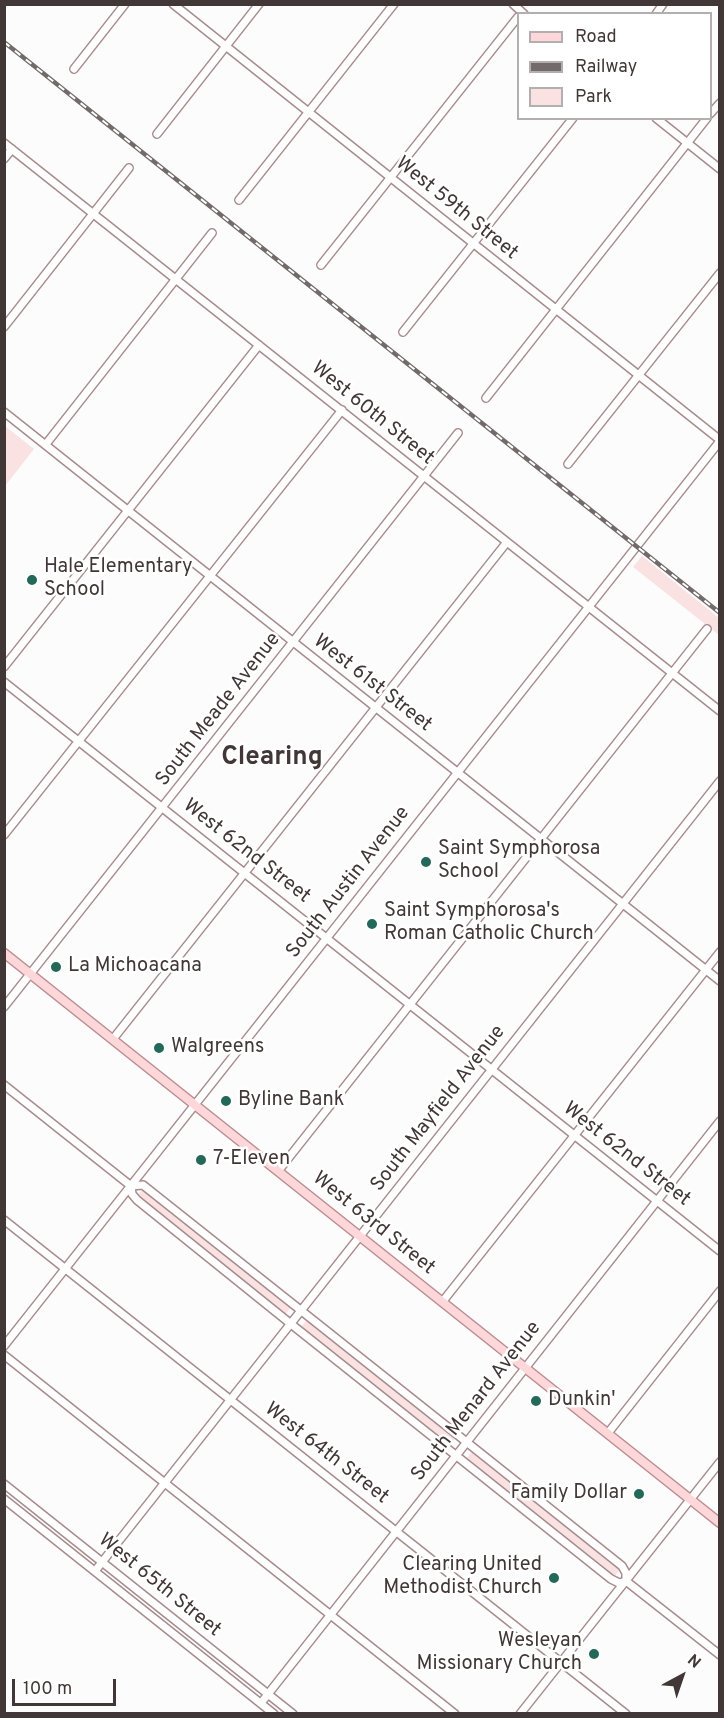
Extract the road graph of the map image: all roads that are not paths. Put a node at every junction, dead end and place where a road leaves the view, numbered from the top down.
1 (125, 4) edge
2 (173, 4) edge
3 (259, 4) edge
4 (394, 4) edge
5 (513, 4) edge
6 (523, 12) edge
7 (517, 20) edge
8 (225, 46) junction
9 (74, 69) dead end
10 (308, 112) junction
11 (571, 120) edge
12 (658, 120) edge
13 (705, 120) edge
14 (157, 134) dead end
15 (4, 143) edge
16 (687, 143) junction
17 (12, 149) junction
18 (4, 159) edge
19 (129, 168) dead end
20 (720, 169) edge
21 (391, 178) junction
22 (239, 200) dead end
23 (94, 214) junction
24 (212, 233) dead end
25 (473, 244) junction
26 (321, 265) dead end
27 (720, 273) edge
28 (177, 280) junction
29 (556, 309) junction
30 (4, 327) edge
31 (403, 332) dead end
32 (259, 345) junction
33 (639, 375) junction
34 (486, 398) dead end
35 (342, 410) junction
36 (4, 412) edge
37 (458, 433) dead end
38 (720, 441) edge
39 (46, 444) junction
40 (568, 464) dead end
41 (423, 476) junction
42 (128, 511) junction
43 (507, 542) junction
44 (210, 577) junction
45 (588, 607) junction
46 (707, 629) dead end
47 (293, 642) junction
48 (4, 667) edge
49 (671, 673) junction
50 (4, 682) edge
51 (376, 708) junction
52 (720, 711) edge
53 (79, 741) junction
54 (458, 773) junction
55 (720, 781) edge
56 (163, 807) junction
57 (4, 835) edge
58 (540, 839) junction
59 (245, 873) junction
60 (622, 904) junction
61 (327, 938) junction
62 (720, 952) edge
63 (4, 953) edge
64 (705, 970) junction
65 (31, 974) junction
66 (720, 981) edge
67 (410, 1004) junction
68 (4, 1006) edge
69 (113, 1039) junction
70 (492, 1069) junction
71 (4, 1085) edge
72 (195, 1105) junction
73 (720, 1121) edge
74 (574, 1135) junction
75 (279, 1170) junction
76 (131, 1186) junction
77 (657, 1201) junction
78 (4, 1220) edge
79 (360, 1236) junction
80 (720, 1251) edge
81 (66, 1269) junction
82 (720, 1291) edge
83 (442, 1301) junction
84 (301, 1311) junction
85 (291, 1324) junction
86 (4, 1346) edge
87 (4, 1355) edge
88 (525, 1367) junction
89 (231, 1400) junction
90 (608, 1433) junction
91 (466, 1442) junction
92 (456, 1455) junction
93 (720, 1462) edge
94 (165, 1483) junction
95 (4, 1484) edge
96 (4, 1499) edge
97 (690, 1499) junction
98 (720, 1522) edge
99 (396, 1531) junction
100 (102, 1562) junction
101 (95, 1571) junction
102 (626, 1581) junction
103 (330, 1614) junction
104 (720, 1655) edge
105 (561, 1662) junction
106 (268, 1694) junction
107 (261, 1703) junction
108 (288, 1712) edge
109 (274, 1713) edge
110 (455, 1713) edge
111 (520, 1713) edge
112 (626, 1713) edge

1 - 9 street
2 - 8 street, West 59th Street
3 - 8 street
4 - 10 street
5 - 6 street
7 - 21 street
8 - 10 street, West 59th Street
8 - 14 street
10 - 21 street, West 59th Street
10 - 22 street
11 - 25 street
12 - 16 street
13 - 16 street
15 - 17 street, West 60th Street
16 - 20 street
16 - 29 street
17 - 18 street
17 - 23 street, West 60th Street
19 - 23 street
21 - 25 street, West 59th Street
21 - 26 street
23 - 28 street, West 60th Street
23 - 30 street
24 - 28 street
25 - 29 street, West 59th Street
25 - 31 street
27 - 33 street
28 - 32 street, West 60th Street
28 - 39 street
29 - 33 street, West 59th Street
29 - 34 street
32 - 35 street, West 60th Street
32 - 42 street
33 - 38 street, West 59th Street
33 - 40 street
35 - 41 street, West 60th Street
35 - 44 street
36 - 39 street, West 61st Street
37 - 41 street, South Meade Avenue
38 - 45 street, South Austin Avenue
39 - 42 street, West 61st Street
41 - 43 street, West 60th Street
41 - 47 street, South Meade Avenue
42 - 44 street, West 61st Street
42 - 48 street
43 - 45 street, West 60th Street
43 - 51 street
44 - 47 street, West 61st Street
44 - 53 street
45 - 49 street, West 60th Street
45 - 54 street, South Austin Avenue
46 - 49 street
47 - 51 street, West 61st Street
47 - 56 street, South Meade Avenue
49 - 52 street, West 60th Street
49 - 58 street
50 - 53 street, West 62nd Street
51 - 54 street, West 61st Street
51 - 59 street
53 - 56 street, West 62nd Street
53 - 57 street
54 - 58 street, West 61st Street
54 - 61 street, South Austin Avenue
55 - 60 street, South Mayfield Avenue
56 - 59 street, West 62nd Street
56 - 65 street, South Meade Avenue
58 - 60 street, West 61st Street
58 - 67 street
59 - 61 street, West 62nd Street
59 - 69 street
60 - 64 street, West 61st Street
60 - 70 street, South Mayfield Avenue
61 - 67 street, West 62nd Street
61 - 72 street, South Austin Avenue
62 - 64 street
63 - 65 main road, West 63rd Street
64 - 66 street, West 61st Street
64 - 74 street
65 - 68 street, South Meade Avenue
65 - 69 main road, West 63rd Street
67 - 70 street, West 62nd Street
67 - 75 street
69 - 72 main road, West 63rd Street
70 - 74 street, West 62nd Street
70 - 79 street, South Mayfield Avenue
71 - 76 street
72 - 75 main road, West 63rd Street
72 - 76 street, South Austin Avenue
73 - 77 street, South Menard Avenue
74 - 77 street, West 62nd Street
74 - 83 street
75 - 79 main road, West 63rd Street
76 - 81 street, South Austin Avenue
76 - 84 street
76 - 85 street
77 - 80 street, West 62nd Street
77 - 88 street, South Menard Avenue
78 - 81 street, West 64th Street
79 - 83 main road, West 63rd Street
79 - 84 street, South Mayfield Avenue
81 - 86 street, South Austin Avenue
81 - 89 street, West 64th Street
82 - 90 street
83 - 88 main road, West 63rd Street
84 - 85 street, South Mayfield Avenue
84 - 91 street
85 - 89 street, South Mayfield Avenue
85 - 92 street
87 - 94 street
88 - 90 main road, West 63rd Street
88 - 91 street, South Menard Avenue
89 - 94 street, South Mayfield Avenue
89 - 99 street, West 64th Street
90 - 97 main road, West 63rd Street
91 - 92 street, South Menard Avenue
91 - 102 street
92 - 99 street, South Menard Avenue
92 - 102 street
93 - 97 street
94 - 100 street, South Mayfield Avenue
94 - 103 street
95 - 100 street, West 65th Street
96 - 101 street, West 65th Street
97 - 98 main road, West 63rd Street
97 - 102 street
99 - 103 street, South Menard Avenue
99 - 105 street, West 64th Street
100 - 101 street, South Mayfield Avenue
100 - 106 street, West 65th Street
101 - 107 street, West 65th Street
102 - 104 street
102 - 105 street
103 - 106 street, South Menard Avenue
103 - 110 street
105 - 111 street
105 - 112 street, West 64th Street
106 - 107 street, South Menard Avenue
106 - 108 street, West 65th Street
107 - 109 street, West 65th Street

